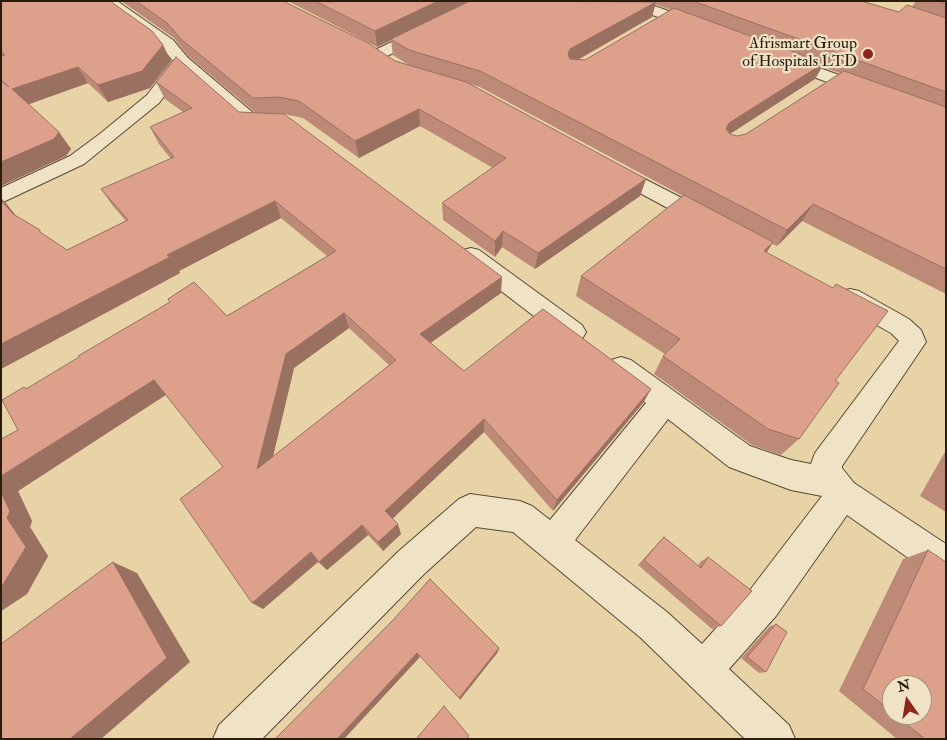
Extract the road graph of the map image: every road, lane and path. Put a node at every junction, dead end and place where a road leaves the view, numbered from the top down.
1 (107, 1) edge
2 (487, 1) edge
3 (627, 1) edge
4 (669, 16) junction
5 (652, 26) edge
6 (716, 34) edge
7 (771, 55) edge
8 (182, 61) junction
9 (398, 68) edge
10 (832, 78) junction
11 (816, 88) edge
12 (884, 98) edge
13 (296, 124) edge
14 (594, 160) edge
15 (1, 196) edge
16 (725, 230) edge
17 (453, 242) edge
18 (830, 287) edge
19 (665, 401) junction
20 (839, 489) junction
21 (552, 543) junction
22 (946, 564) edge
23 (704, 671) junction
24 (233, 739) edge
25 (775, 739) edge

1 - 8 street
2 - 9 street
3 - 4 street
4 - 5 street
4 - 6 street
7 - 10 street
8 - 13 street
8 - 15 street
10 - 11 street
10 - 12 street
14 - 16 street
17 - 19 street
18 - 20 street
19 - 20 street
19 - 21 street
20 - 22 street
20 - 23 street
21 - 23 street
21 - 24 street
23 - 25 street

